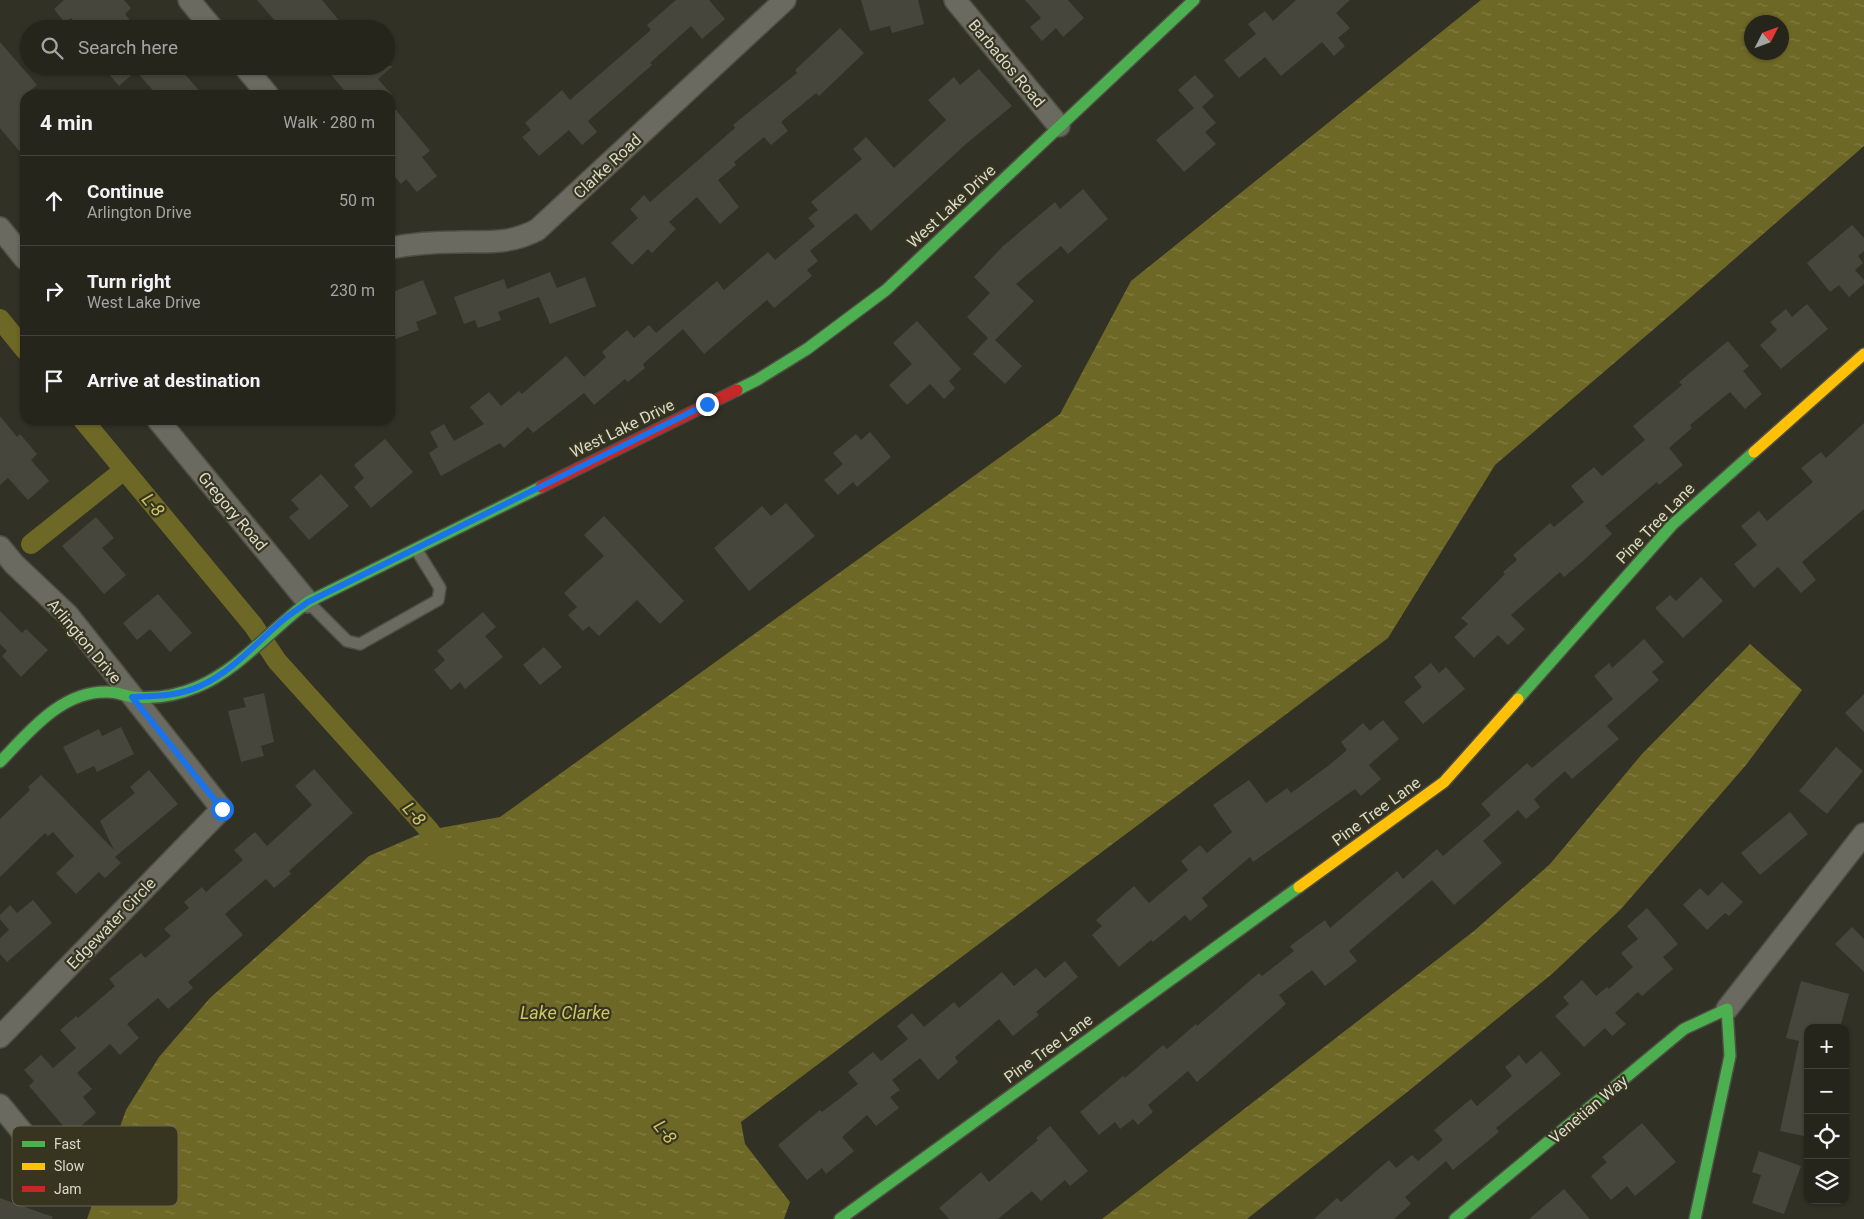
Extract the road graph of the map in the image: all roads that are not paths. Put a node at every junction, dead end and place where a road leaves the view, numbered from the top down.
1 (189, 0) edge
2 (785, 0) edge
3 (955, 0) edge
4 (1194, 0) edge
5 (206, 20) edge
6 (251, 75) edge
7 (264, 90) edge
8 (1059, 126) junction
9 (0, 228) edge
10 (395, 245) edge
11 (20, 252) edge
12 (1864, 354) edge
13 (162, 425) edge
14 (0, 547) edge
15 (416, 548) junction
16 (308, 602) junction
17 (132, 697) junction
18 (0, 762) edge
19 (222, 809) joint
20 (1864, 834) edge
21 (1727, 1009) junction
22 (0, 1037) edge
23 (0, 1106) edge
24 (17, 1126) edge
25 (840, 1219) edge
26 (1456, 1219) edge
27 (1694, 1219) edge

1 - 5 street
2 - 10 street, Clarke Road
3 - 8 street, Barbados Road
4 - 8 street, West Lake Drive
6 - 7 street
8 - 15 street, West Lake Drive
9 - 11 street
12 - 25 street, Pine Tree Lane
13 - 16 street, Gregory Road
14 - 17 street, Arlington Drive
15 - 16 street, West Lake Drive
15 - 16 lane
16 - 17 street, West Lake Drive
17 - 18 street, West Lake Drive
17 - 19 street, Arlington Drive
19 - 22 street, Edgewater Circle
20 - 21 street, Venetian Way
21 - 26 street, Venetian Way
21 - 27 street
23 - 24 street

